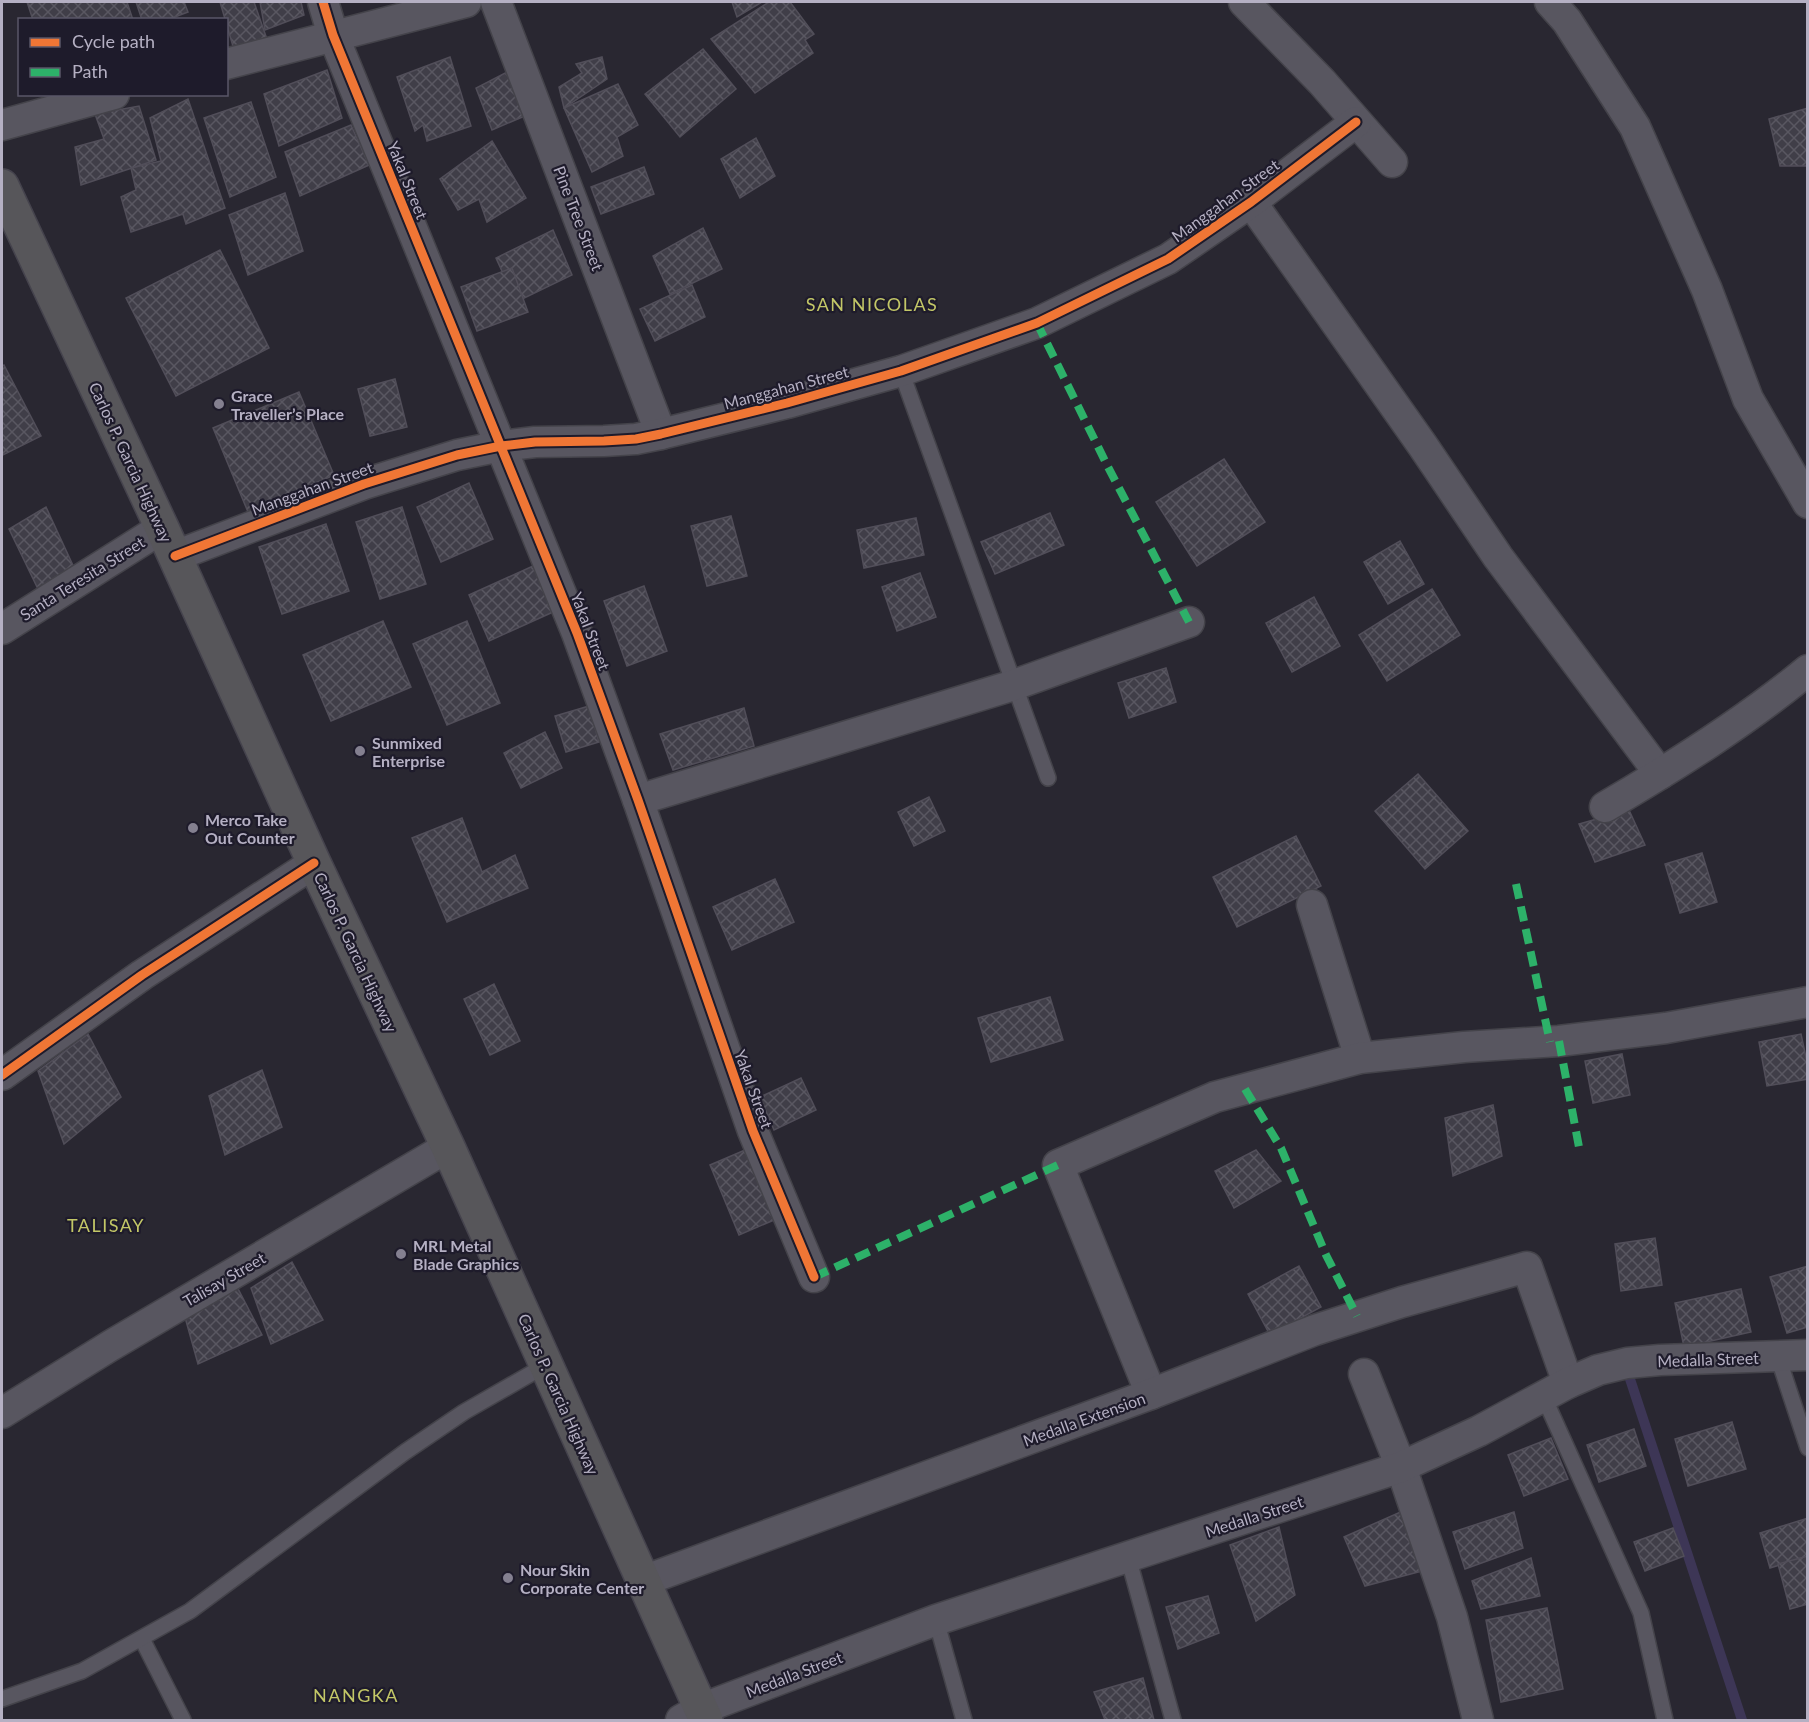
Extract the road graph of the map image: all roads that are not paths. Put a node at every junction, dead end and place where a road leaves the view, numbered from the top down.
1 (323, 2) edge
2 (466, 2) edge
3 (496, 2) edge
4 (1244, 2) edge
5 (1550, 2) edge
6 (333, 35) junction
7 (228, 63) edge
8 (107, 96) edge
9 (1356, 122) junction
10 (2, 125) edge
11 (1392, 162) dead end
12 (2, 186) edge
13 (1251, 202) junction
14 (901, 371) junction
15 (662, 434) junction
16 (501, 446) junction
17 (1808, 503) edge
18 (168, 542) junction
19 (1189, 622) dead end
20 (2, 629) edge
21 (1808, 670) edge
22 (1014, 685) junction
23 (1660, 774) junction
24 (1048, 778) dead end
25 (638, 800) junction
26 (1605, 807) dead end
27 (314, 863) junction
28 (1312, 905) dead end
29 (1808, 1002) edge
30 (1360, 1058) junction
31 (2, 1075) edge
32 (448, 1147) junction
33 (814, 1277) dead end
34 (1808, 1355) edge
35 (1778, 1357) junction
36 (546, 1365) junction
37 (1364, 1374) dead end
38 (1555, 1389) junction
39 (1151, 1394) junction
40 (2, 1413) edge
41 (1808, 1448) edge
42 (1401, 1467) junction
43 (1128, 1557) junction
44 (644, 1581) junction
45 (936, 1620) junction
46 (142, 1639) junction
47 (2, 1699) edge
48 (696, 1717) edge
49 (183, 1720) edge
50 (964, 1720) edge
51 (1173, 1720) edge
52 (1478, 1720) edge
53 (1665, 1720) edge

1 - 6 street, Yakal Street
2 - 6 street
3 - 15 street, Pine Tree Street
4 - 9 street
5 - 17 street
6 - 7 street
6 - 16 street, Yakal Street
8 - 10 street
9 - 11 street
9 - 13 street, Manggahan Street
12 - 18 highway, Carlos P. Garcia Highway
13 - 14 street, Manggahan Street
13 - 23 street
14 - 15 street, Manggahan Street
14 - 22 lane
15 - 16 street, Manggahan Street
16 - 18 street, Manggahan Street
16 - 25 street, Yakal Street
18 - 20 street, Santa Teresita Street
18 - 27 highway, Carlos P. Garcia Highway
19 - 22 street
21 - 23 street
22 - 24 lane
22 - 25 street
23 - 26 street
25 - 33 street, Yakal Street
27 - 31 street
27 - 32 highway, Carlos P. Garcia Highway
28 - 30 street
29 - 30 street
30 - 39 street
32 - 36 highway, Carlos P. Garcia Highway
32 - 40 street, Talisay Street
34 - 35 street, Medalla Street
35 - 38 street, Medalla Street
35 - 41 lane
36 - 44 highway, Carlos P. Garcia Highway
36 - 46 lane
37 - 42 street
38 - 39 street, Medalla Extension
38 - 42 street, Medalla Street
38 - 53 lane
39 - 44 street, Medalla Extension
42 - 43 street, Medalla Street
42 - 52 street
43 - 45 street, Medalla Street
43 - 51 lane
44 - 48 highway, Carlos P. Garcia Highway
45 - 48 street, Medalla Street
45 - 50 lane
46 - 47 lane
46 - 49 lane

